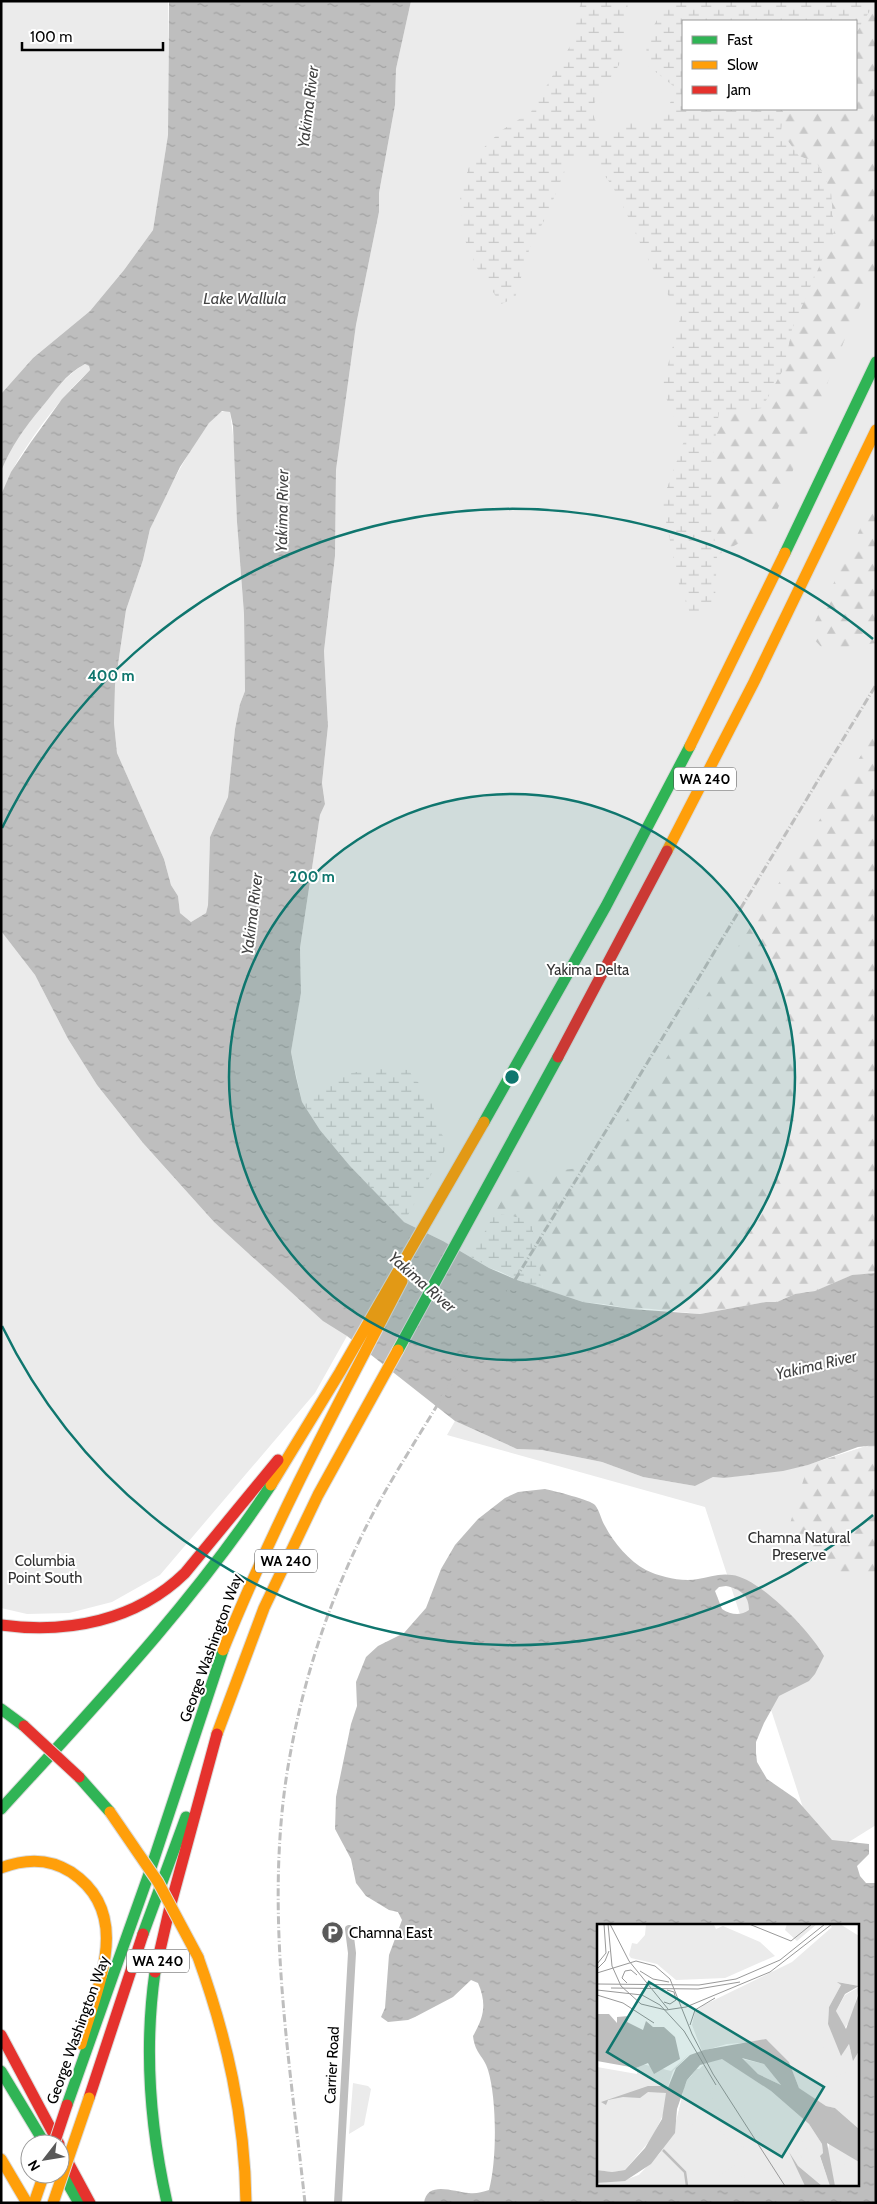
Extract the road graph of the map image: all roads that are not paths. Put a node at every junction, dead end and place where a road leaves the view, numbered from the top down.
1 (876, 362) edge
2 (876, 430) edge
3 (494, 1106) junction
4 (321, 1404) junction
5 (1, 1625) edge
6 (1, 1709) edge
7 (220, 1725) junction
8 (1, 1809) edge
9 (1, 1868) edge
10 (349, 1929) dead end
11 (1, 2035) edge
12 (1, 2071) edge
13 (67, 2105) junction
14 (39, 2134) edge
15 (53, 2134) edge
16 (57, 2134) edge
17 (1, 2159) edge
18 (70, 2166) edge
19 (41, 2184) edge
20 (68, 2184) edge
21 (27, 2203) edge
22 (34, 2203) edge
23 (53, 2203) edge
24 (79, 2203) edge
25 (90, 2203) edge
26 (167, 2203) edge
27 (246, 2203) edge
28 (338, 2203) edge

1 - 3 highway, WA 240
2 - 7 highway, WA 240
3 - 4 highway, WA 240
3 - 13 highway, George Washington Way
4 - 5 highway
4 - 8 highway, WA 240
6 - 27 highway, bridge
7 - 23 highway, George Washington Way, bridge
7 - 26 highway, WA 240
9 - 13 highway
10 - 28 street, Carrier Road
11 - 15 highway
12 - 14 highway
13 - 16 highway, George Washington Way, bridge
17 - 21 highway
18 - 25 highway
19 - 22 highway
20 - 24 highway

